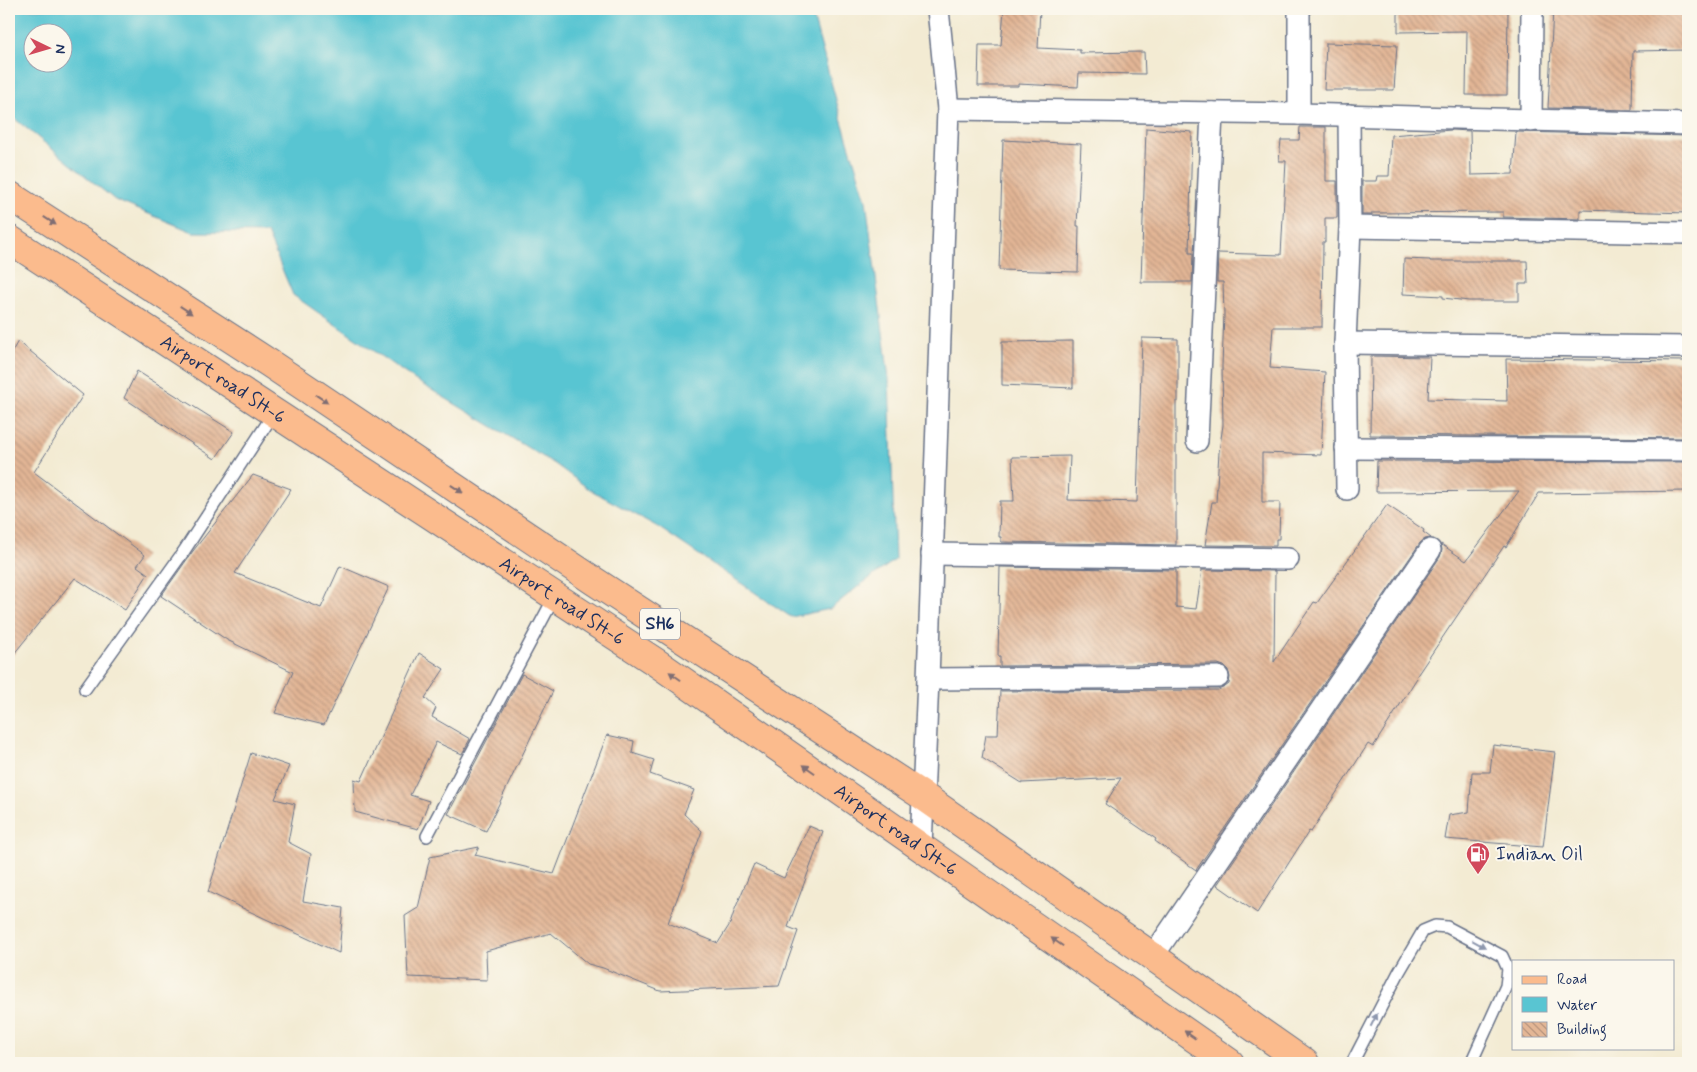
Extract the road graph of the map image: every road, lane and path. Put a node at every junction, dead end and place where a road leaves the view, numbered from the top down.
1 (938, 9) edge
2 (1299, 9) edge
3 (1532, 9) edge
4 (948, 109) junction
5 (1212, 113) junction
6 (1299, 114) junction
7 (1349, 115) junction
8 (1531, 121) junction
9 (1688, 124) edge
10 (9, 195) edge
11 (1350, 227) junction
12 (1688, 233) edge
13 (9, 239) edge
14 (1345, 343) junction
15 (1688, 347) edge
16 (268, 363) junction
17 (248, 395) junction
18 (274, 413) junction
19 (1197, 441) dead end
20 (1346, 448) junction
21 (1688, 450) edge
22 (1347, 489) dead end
23 (1430, 550) dead end
24 (932, 554) junction
25 (1288, 559) dead end
26 (555, 596) junction
27 (1218, 677) dead end
28 (928, 679) junction
29 (85, 689) dead end
30 (923, 796) junction
31 (427, 836) dead end
32 (921, 847) junction
33 (1153, 956) junction
34 (1230, 1063) edge
35 (1305, 1063) edge
36 (1352, 1063) edge
37 (1470, 1063) edge

1 - 4 street
2 - 6 street
3 - 8 street
4 - 5 street
4 - 24 street
5 - 6 street
5 - 19 street
6 - 7 street
7 - 8 street
7 - 11 street
8 - 9 street
10 -> 16 main road, SH6
11 - 12 street
11 - 14 street
13 - 17 main road, Airport road SH-6 / SH6
14 - 15 street
14 - 20 street
16 - 17 main road
16 -> 30 main road, SH6
17 - 18 main road, Airport road SH-6 / SH6
18 - 26 main road, Airport road SH-6 / SH6
18 - 29 lane
20 - 21 street
20 - 22 street
23 - 33 street
24 - 25 street
24 - 28 street
26 - 31 lane
32 -> 26 main road, Airport road SH-6 / SH6
27 - 28 street
28 - 30 street
30 - 32 street
30 - 33 main road, SH6
34 -> 32 main road, Airport road SH-6 / SH6
33 - 35 main road, SH6
36 -> 37 lane

